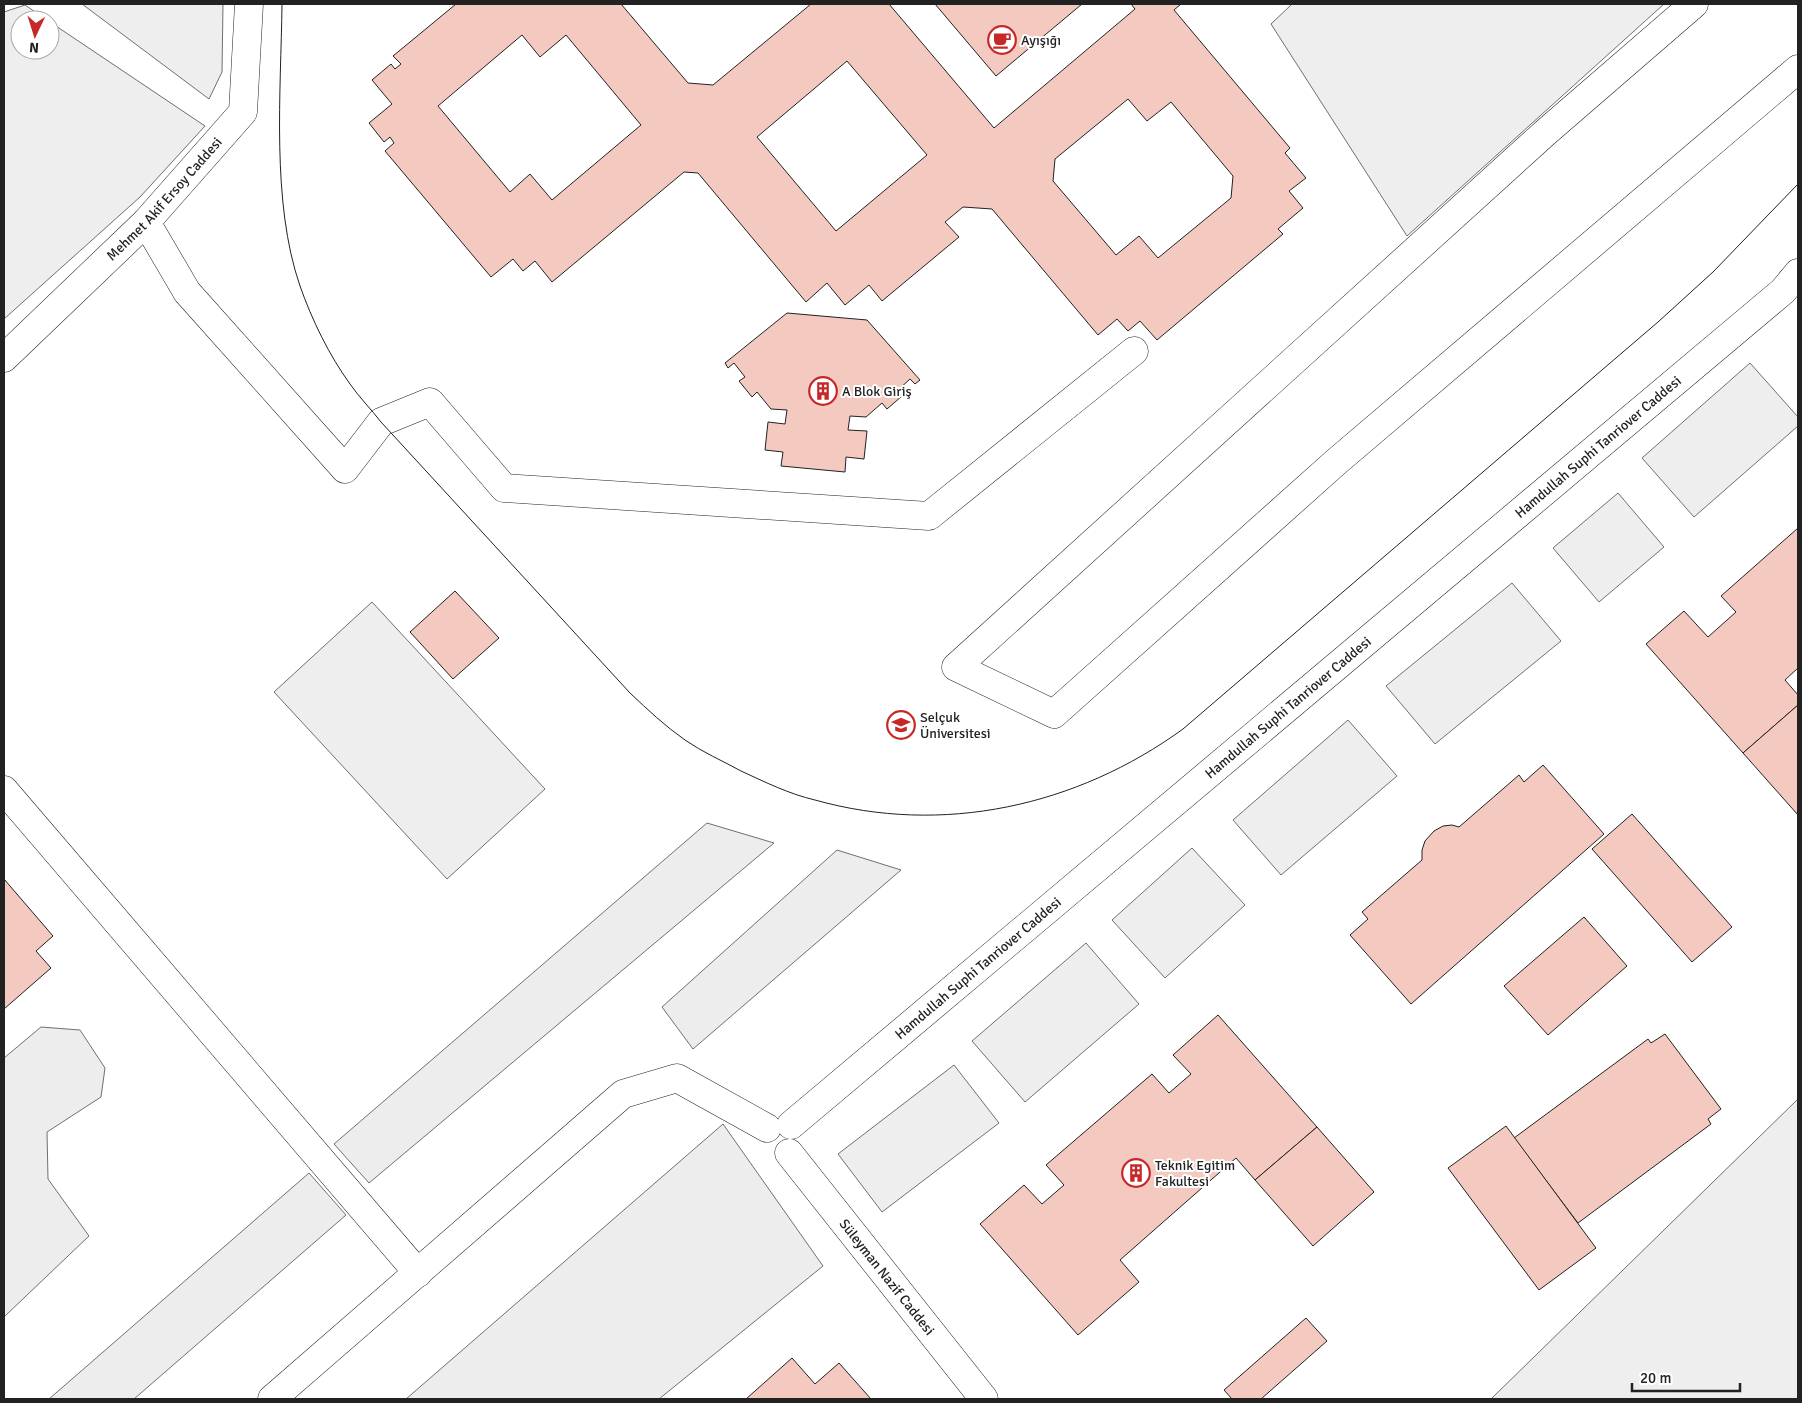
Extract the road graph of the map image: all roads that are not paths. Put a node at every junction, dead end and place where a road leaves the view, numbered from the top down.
1 (249, 4) edge
2 (1694, 4) edge
3 (1798, 69) edge
4 (146, 222) junction
5 (1793, 282) edge
6 (1134, 351) dead end
7 (4, 358) edge
8 (4, 790) edge
9 (779, 1126) junction
10 (418, 1273) junction
11 (272, 1399) edge
12 (984, 1399) edge

1 - 4 street, Mehmet Akif Ersoy Caddesi
2 - 3 street
4 - 6 street
4 - 7 street, Mehmet Akif Ersoy Caddesi
5 - 9 street, Hamdullah Suphi Tanriover Caddesi
8 - 10 street
9 - 10 street
9 - 12 street, Süleyman Nazif Caddesi
10 - 11 street

